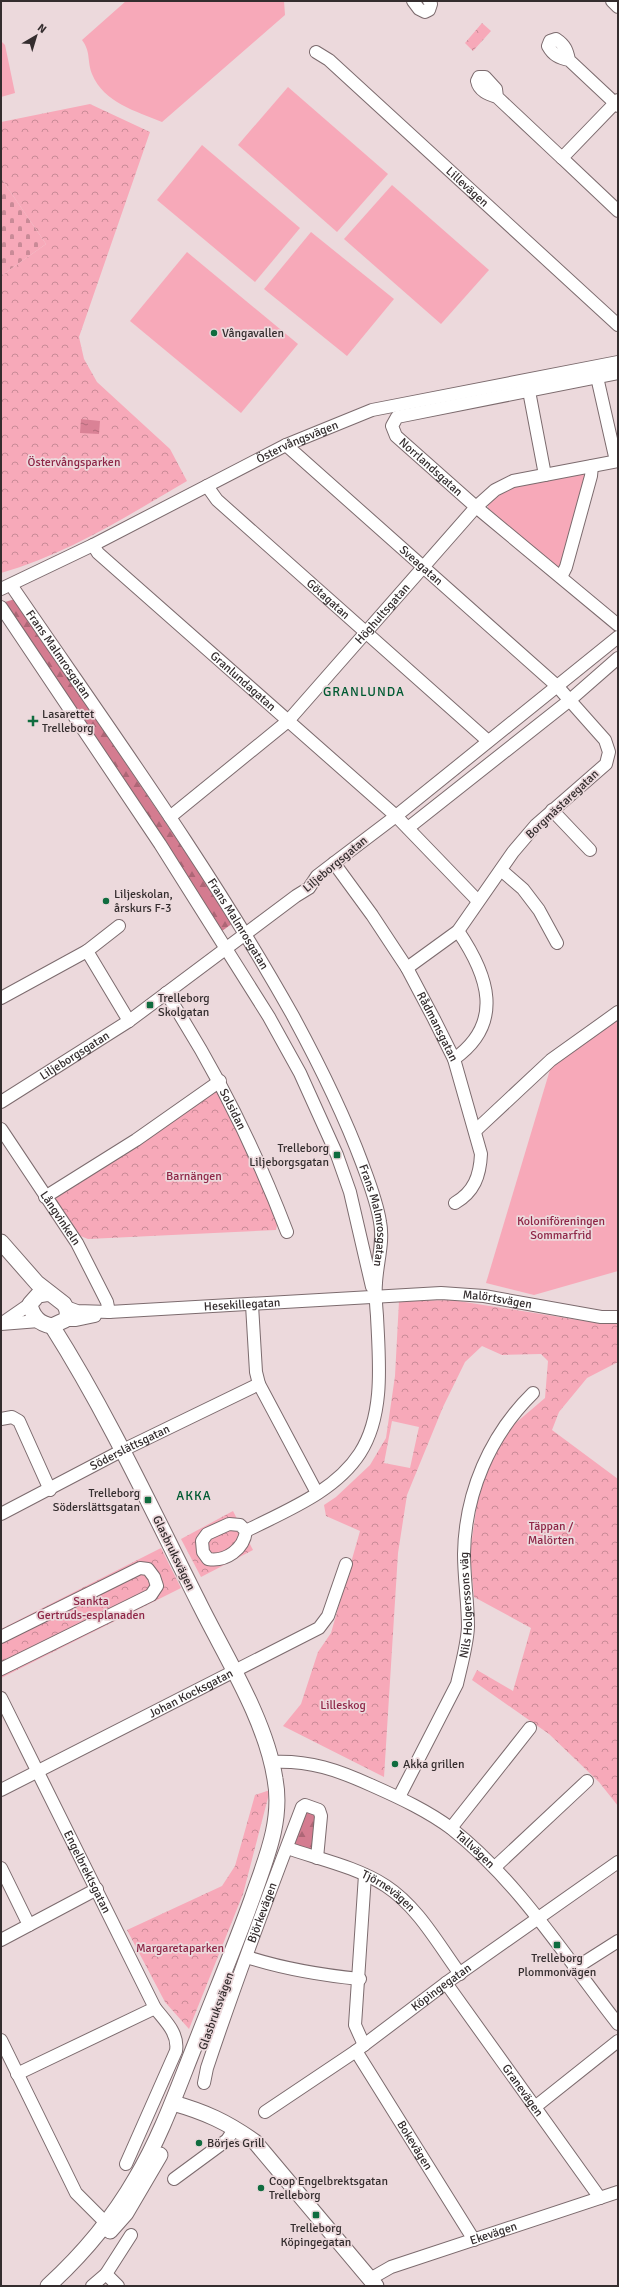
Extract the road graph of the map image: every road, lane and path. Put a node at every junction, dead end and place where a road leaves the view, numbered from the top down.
1 (413, 1) edge
2 (429, 1) edge
3 (612, 1) edge
4 (618, 7) edge
5 (316, 52) dead end
6 (569, 60) dead end
7 (497, 97) dead end
8 (617, 103) edge
9 (562, 158) junction
10 (618, 211) edge
11 (618, 325) edge
12 (618, 362) edge
13 (618, 373) edge
14 (597, 377) junction
15 (529, 391) junction
16 (286, 445) junction
17 (617, 461) edge
18 (592, 466) junction
19 (546, 475) junction
20 (207, 486) junction
21 (476, 507) junction
22 (93, 545) junction
23 (423, 567) junction
24 (561, 577) junction
25 (6, 587) edge
26 (1, 607) edge
27 (618, 625) edge
28 (366, 632) junction
29 (618, 637) edge
30 (618, 658) edge
31 (557, 686) junction
32 (570, 700) junction
33 (288, 721) junction
34 (488, 741) junction
35 (552, 810) junction
36 (396, 816) junction
37 (170, 817) junction
38 (408, 828) junction
39 (590, 850) dead end
40 (334, 863) junction
41 (501, 870) junction
42 (478, 902) junction
43 (119, 926) dead end
44 (458, 931) junction
45 (245, 934) junction
46 (557, 943) dead end
47 (227, 947) junction
48 (87, 951) junction
49 (407, 968) junction
50 (166, 993) junction
51 (1, 998) edge
52 (618, 1012) edge
53 (129, 1021) junction
54 (454, 1059) junction
55 (220, 1081) junction
56 (1, 1102) edge
57 (1, 1129) edge
58 (475, 1131) junction
59 (45, 1197) junction
60 (455, 1202) dead end
61 (287, 1232) dead end
62 (1, 1242) edge
63 (1, 1246) edge
64 (50, 1293) junction
65 (376, 1298) junction
66 (30, 1303) junction
67 (252, 1305) junction
68 (109, 1312) junction
69 (618, 1317) edge
70 (57, 1319) junction
71 (1, 1324) edge
72 (259, 1384) junction
73 (533, 1393) dead end
74 (1, 1419) edge
75 (123, 1450) junction
76 (50, 1490) junction
77 (317, 1493) junction
78 (1, 1514) edge
79 (246, 1531) dead end
80 (346, 1564) dead end
81 (1, 1637) edge
82 (1, 1669) edge
83 (233, 1671) junction
84 (1, 1698) edge
85 (530, 1728) dead end
86 (276, 1762) junction
87 (38, 1772) junction
88 (587, 1781) dead end
89 (1, 1790) edge
90 (399, 1797) junction
91 (451, 1828) junction
92 (287, 1848) junction
93 (317, 1858) junction
94 (618, 1862) edge
95 (495, 1867) junction
96 (1, 1868) edge
97 (365, 1875) junction
98 (97, 1889) junction
99 (538, 1920) junction
100 (29, 1925) junction
101 (1, 1940) edge
102 (618, 1941) edge
103 (247, 1957) junction
104 (574, 1969) junction
105 (460, 1974) junction
106 (360, 1979) junction
107 (446, 1983) junction
108 (155, 2008) junction
109 (616, 2017) edge
110 (1, 2040) edge
111 (618, 2041) edge
112 (360, 2048) junction
113 (18, 2074) junction
114 (204, 2083) dead end
115 (178, 2104) junction
116 (535, 2107) junction
117 (265, 2112) dead end
118 (236, 2128) junction
119 (126, 2164) dead end
120 (174, 2179) dead end
121 (618, 2192) edge
122 (600, 2198) junction
123 (106, 2223) junction
124 (131, 2235) dead end
125 (474, 2240) junction
126 (106, 2274) junction
127 (373, 2283) edge
128 (48, 2286) edge
129 (60, 2286) edge
130 (92, 2286) edge
131 (118, 2286) edge

1 - 2 street
3 - 4 street
5 - 11 street, Lillevägen
6 - 8 street
7 - 9 street
8 - 9 street
9 - 10 street
12 - 16 street, Östervångsvägen
13 - 14 street, Norrlandsgatan
14 - 15 street, Norrlandsgatan
14 - 17 street
15 - 19 street
15 - 21 street, Norrlandsgatan
16 - 20 street, Östervångsvägen
16 - 23 street, Sveagatan
17 - 18 street, Höghultsgatan
18 - 19 street, Höghultsgatan
18 - 24 street
19 - 21 street, Höghultsgatan
20 - 22 street, Östervångsvägen
20 - 28 street, Götagatan
21 - 23 street, Höghultsgatan
21 - 24 street, Norrlandsgatan
22 - 25 street, Östervångsvägen
22 - 33 street, Granlundagatan
23 - 28 street, Höghultsgatan
23 - 31 street, Sveagatan
24 - 27 street, Norrlandsgatan
25 - 37 street, Frans Malmrosgatan
26 - 47 street, Frans Malmrosgatan
28 - 33 street, Höghultsgatan
28 - 34 street, Götagatan
29 - 31 street, Liljeborgsgatan
30 - 32 street
31 - 32 street, Borgmästaregatan
31 - 34 street, Liljeborgsgatan
32 - 35 street, Borgmästaregatan
32 - 38 street
33 - 36 street, Granlundagatan
33 - 37 street, Höghultsgatan
34 - 36 street, Liljeborgsgatan
35 - 39 street
35 - 41 street, Borgmästaregatan
36 - 38 street, Granlundagatan
36 - 40 street, Liljeborgsgatan
37 - 45 street, Frans Malmrosgatan
38 - 42 street, Granlundagatan
40 - 45 street, Liljeborgsgatan
40 - 49 street, Rådmansgatan
41 - 42 street, Borgmästaregatan
41 - 46 street
42 - 44 street, Borgmästaregatan
43 - 48 street
44 - 49 street, Borgmästaregatan
44 - 54 street
45 - 47 street, Liljeborgsgatan
45 - 65 street, Frans Malmrosgatan
47 - 50 street, Liljeborgsgatan
47 - 65 street, Frans Malmrosgatan
48 - 51 street
48 - 53 street
49 - 54 street, Rådmansgatan
50 - 53 street, Liljeborgsgatan
50 - 55 street, Solsidan
52 - 58 street
53 - 56 street, Liljeborgsgatan
54 - 58 street, Rådmansgatan
55 - 59 street
55 - 61 street, Solsidan
57 - 59 street, Långvinkeln
58 - 60 street, Rådmansgatan
59 - 68 street, Långvinkeln
62 - 64 main road
63 - 66 main road
64 - 66 main road
64 - 70 main road
65 - 67 street, Hesekillegatan
65 - 69 street, Malörtsvägen
65 - 77 street, Frans Malmrosgatan
66 - 70 main road
66 - 71 street, Hesekillegatan
67 - 68 street, Hesekillegatan
67 - 72 street
68 - 70 street, Hesekillegatan
70 - 71 street, Hesekillegatan
70 - 75 main road, Glasbruksvägen
72 - 75 street, Söderslättsgatan
72 - 77 street
73 - 90 street, Nils Holgerssons väg
74 - 76 street
75 - 76 street, Söderslättsgatan
75 - 83 main road, Glasbruksvägen
76 - 78 street, Söderslättsgatan
77 - 79 street, Frans Malmrosgatan
80 - 83 street, Johan Kocksgatan
81 - 82 street
83 - 86 main road, Glasbruksvägen
83 - 87 street, Johan Kocksgatan
84 - 87 street, Engelbrektsgatan
85 - 91 street
86 - 90 street, Tallvägen
86 - 115 main road, Glasbruksvägen
87 - 89 street, Johan Kocksgatan
87 - 98 street, Engelbrektsgatan
88 - 95 street
90 - 91 street, Tallvägen
91 - 95 street, Tallvägen
92 - 93 street, Tjörnevägen
92 - 93 street, Björkevägen
92 - 103 street, Björkevägen
93 - 97 street, Tjörnevägen
94 - 99 street, Köpingegatan
95 - 99 street, Tallvägen
96 - 100 street
97 - 105 street, Tjörnevägen
97 - 106 street, Bokevägen
98 - 100 street
98 - 108 street, Engelbrektsgatan
99 - 104 street, Tallvägen
99 - 105 street, Köpingegatan
100 - 101 street
102 - 104 street
103 - 106 street
103 - 114 street, Björkevägen
104 - 109 street, Tallvägen
105 - 107 street, Köpingegatan
106 - 112 street, Bokevägen
107 - 112 street, Köpingegatan
107 - 116 street, Granevägen
108 - 113 street
108 - 119 street, Engelbrektsgatan
110 - 113 street
111 - 116 street
112 - 117 street, Köpingegatan
112 - 125 street, Bokevägen
113 - 123 street
115 - 118 main road
115 - 123 main road, Glasbruksvägen
115 - 129 main road, Glasbruksvägen
116 - 122 street, Granevägen
118 - 120 street
118 - 127 main road
121 - 122 street, Ekevägen
122 - 125 street, Ekevägen
123 - 128 main road, Glasbruksvägen
124 - 126 street
125 - 127 street, Ekevägen
126 - 130 street
126 - 131 street

